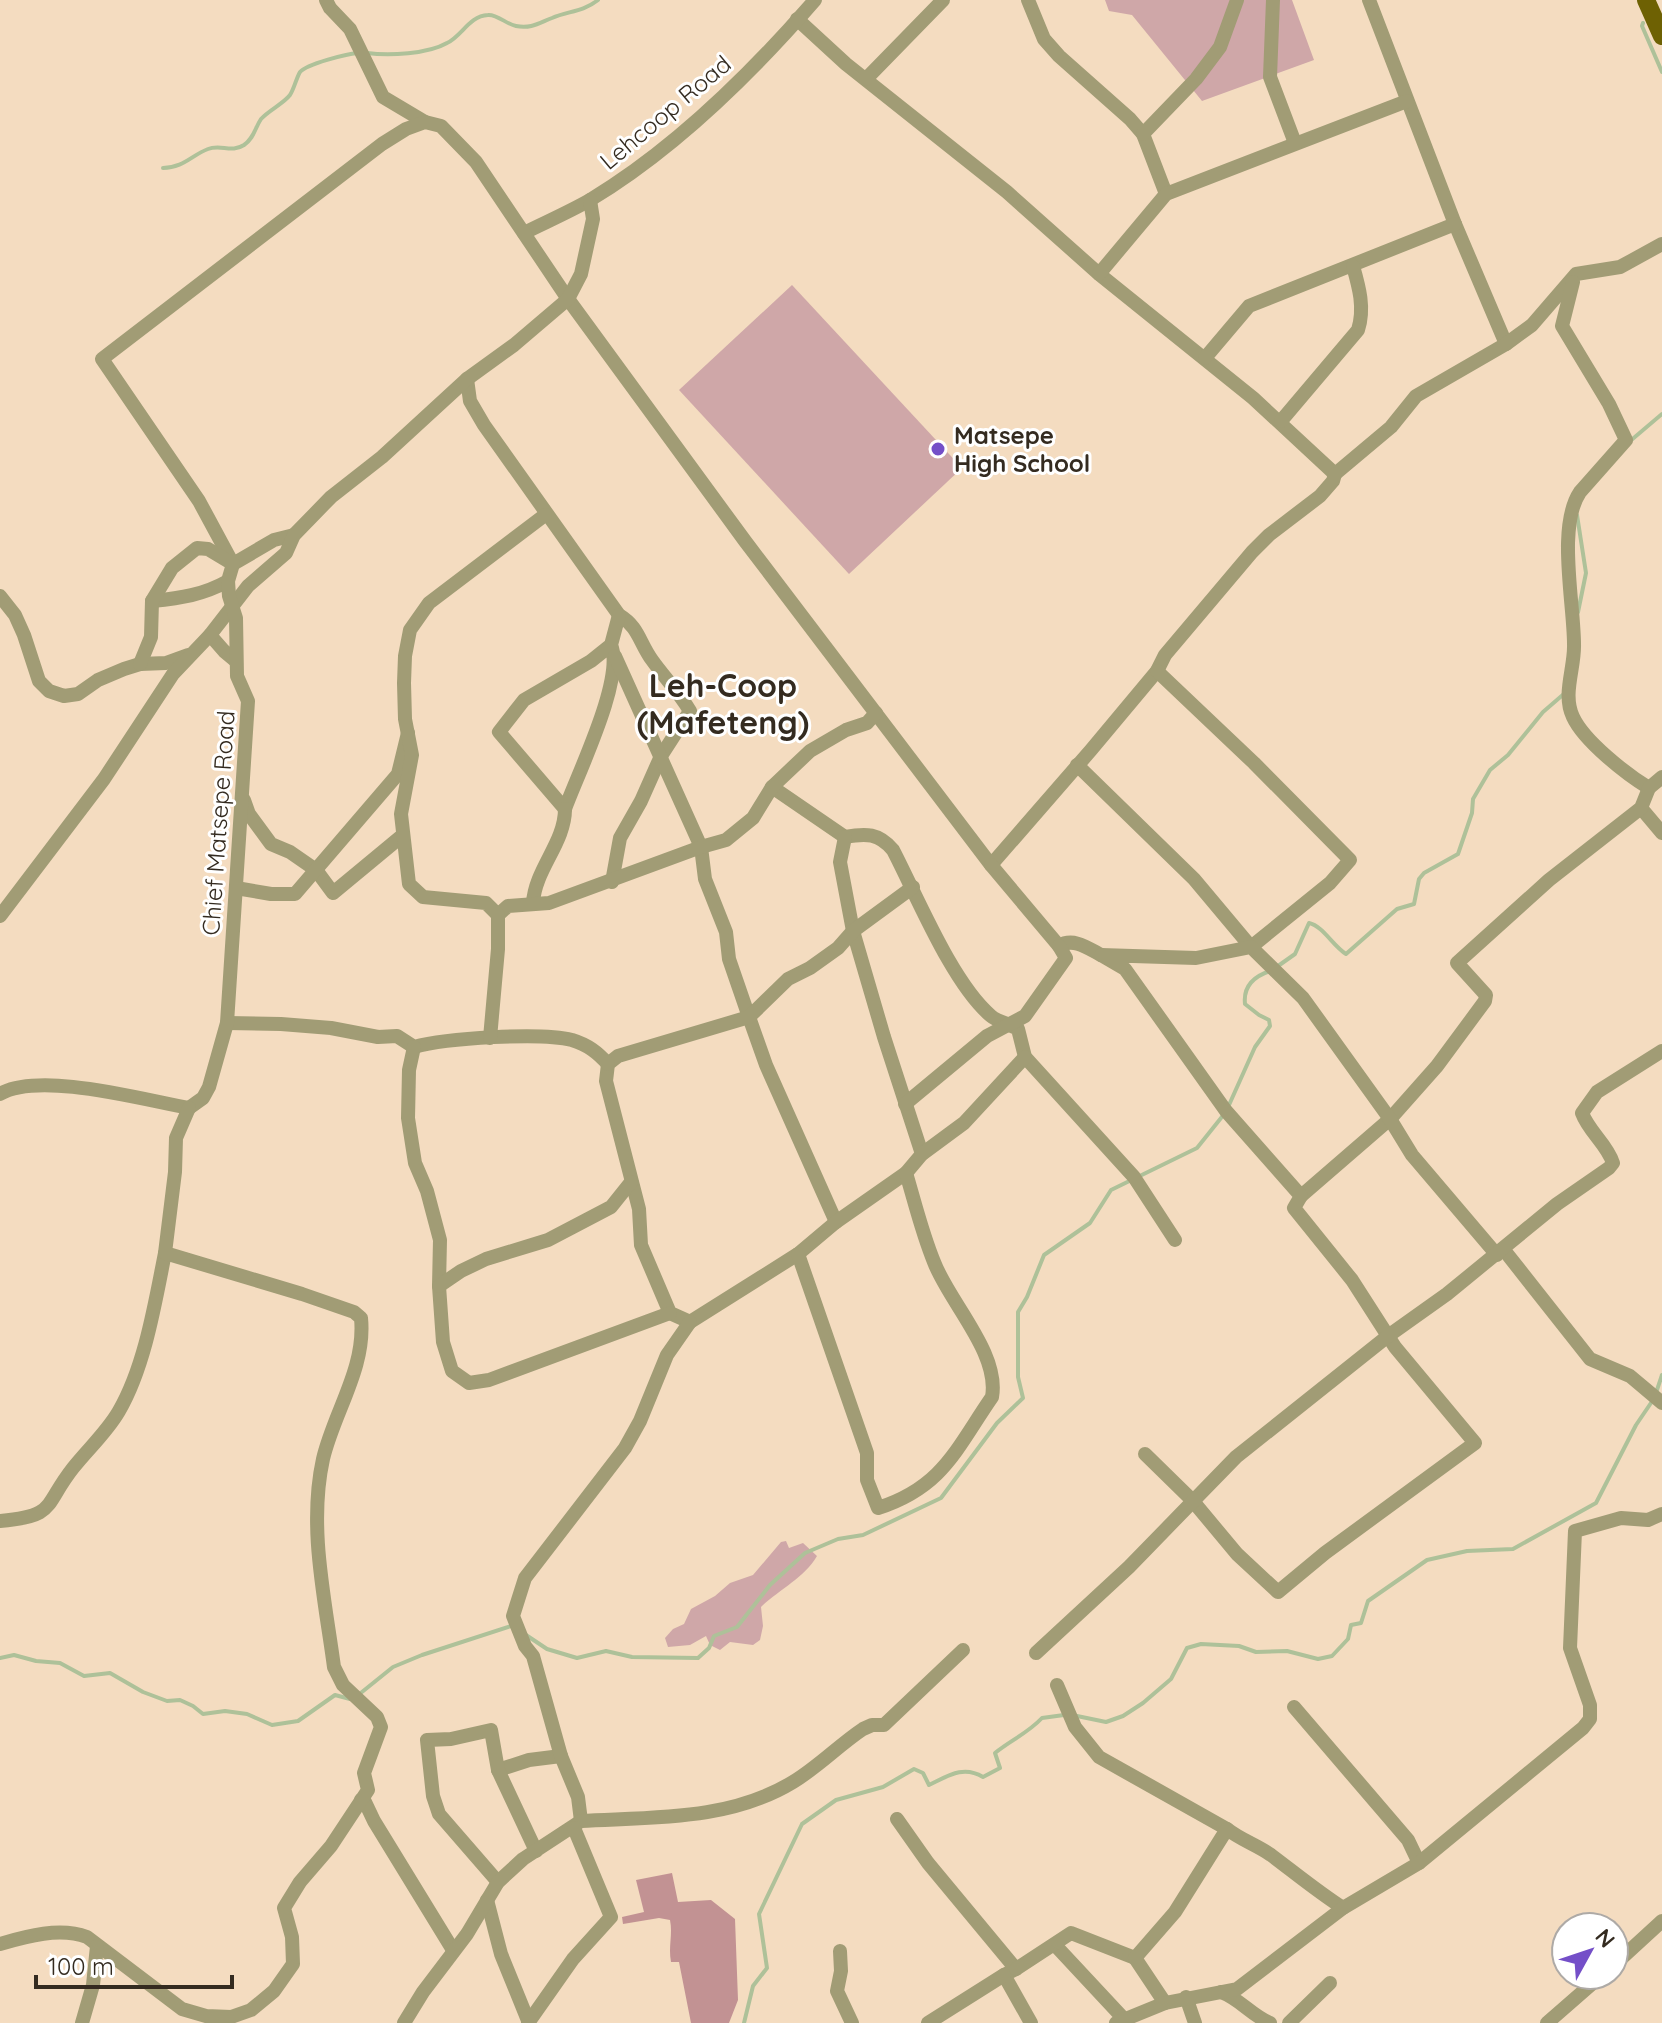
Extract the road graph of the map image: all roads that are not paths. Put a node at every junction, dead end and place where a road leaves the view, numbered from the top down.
1 (326, 0) edge
2 (815, 0) edge
3 (943, 0) edge
4 (1028, 0) edge
5 (1237, 0) edge
6 (1273, 0) edge
7 (1369, 0) edge
8 (1646, 0) edge
9 (797, 19) junction
10 (1662, 36) edge
11 (866, 79) junction
12 (1407, 101) junction
13 (425, 122) junction
14 (1143, 134) junction
15 (1295, 143) junction
16 (1166, 194) junction
17 (590, 200) junction
18 (1455, 224) junction
19 (524, 233) junction
20 (1662, 244) edge
21 (1353, 266) junction
22 (1099, 274) junction
23 (1576, 274) junction
24 (568, 299) junction
25 (1506, 344) junction
26 (1205, 358) junction
27 (467, 379) junction
28 (1281, 421) junction
29 (1335, 474) junction
30 (545, 515) junction
31 (294, 535) junction
32 (233, 564) junction
33 (228, 581) junction
34 (0, 596) edge
35 (152, 601) junction
36 (232, 607) junction
37 (619, 615) junction
38 (210, 635) junction
39 (613, 651) junction
40 (192, 654) junction
41 (236, 661) junction
42 (140, 664) junction
43 (1157, 671) junction
44 (876, 713) junction
45 (408, 732) junction
46 (661, 756) junction
47 (1077, 765) junction
48 (1662, 777) edge
49 (772, 787) junction
50 (1649, 788) junction
51 (242, 791) junction
52 (1641, 808) junction
53 (565, 809) junction
54 (1662, 833) edge
55 (403, 835) junction
56 (845, 837) junction
57 (701, 847) junction
58 (991, 865) junction
59 (316, 870) junction
60 (612, 882) junction
61 (913, 887) junction
62 (236, 888) junction
63 (533, 903) junction
64 (498, 915) junction
65 (0, 916) edge
66 (853, 931) junction
67 (1059, 946) junction
68 (1251, 947) junction
69 (1101, 955) junction
70 (749, 1017) junction
71 (227, 1023) junction
72 (1010, 1025) junction
73 (490, 1038) junction
74 (414, 1047) junction
75 (1662, 1051) edge
76 (1025, 1057) junction
77 (608, 1064) junction
78 (0, 1094) edge
79 (905, 1104) junction
80 (189, 1108) junction
81 (1390, 1119) junction
82 (922, 1154) junction
83 (906, 1173) junction
84 (631, 1182) junction
85 (1301, 1196) junction
86 (836, 1222) junction
87 (1175, 1240) dead end
88 (1500, 1252) junction
89 (165, 1253) junction
90 (798, 1254) junction
91 (439, 1286) junction
92 (670, 1313) junction
93 (690, 1322) junction
94 (1388, 1336) junction
95 (1662, 1403) edge
96 (1145, 1454) dead end
97 (1192, 1500) junction
98 (1662, 1514) edge
99 (0, 1521) edge
100 (963, 1650) dead end
101 (1036, 1653) dead end
102 (1057, 1685) dead end
103 (1294, 1707) dead end
104 (561, 1756) junction
105 (498, 1770) junction
106 (361, 1800) junction
107 (897, 1819) dead end
108 (578, 1824) junction
109 (1227, 1829) junction
110 (536, 1851) junction
111 (1419, 1863) junction
112 (498, 1882) junction
113 (487, 1900) junction
114 (1343, 1908) junction
115 (1662, 1921) edge
116 (0, 1944) edge
117 (1055, 1945) junction
118 (97, 1946) junction
119 (453, 1950) junction
120 (1630, 1950) edge
121 (840, 1951) dead end
122 (1135, 1958) junction
123 (1010, 1972) junction
124 (1330, 1983) dead end
125 (1584, 1991) edge
126 (1221, 1992) junction
127 (1186, 1997) junction
128 (1165, 2003) junction
129 (231, 2017) junction
130 (188, 2019) edge
131 (1120, 2021) edge
132 (82, 2023) edge
133 (245, 2023) edge
134 (404, 2023) edge
135 (529, 2023) edge
136 (852, 2023) edge
137 (928, 2023) edge
138 (1031, 2023) edge
139 (1195, 2023) edge
140 (1270, 2023) edge
141 (1289, 2023) edge
142 (1547, 2023) edge

1 - 13 street
2 - 9 street, Lehcoop Road
3 - 11 street
4 - 14 street
5 - 14 street
6 - 15 street
7 - 12 street
8 - 10 main road
9 - 11 street
9 - 17 street, Lehcoop Road
11 - 22 street
12 - 15 street
12 - 18 street
13 - 19 street
13 - 32 street
14 - 16 street
15 - 16 street
16 - 22 street
17 - 19 street, Lehcoop Road
17 - 24 street
18 - 21 street
18 - 25 street
19 - 24 street
20 - 23 street
21 - 26 street
21 - 28 street
22 - 26 street
23 - 25 street
23 - 50 street
24 - 27 street
24 - 44 street
25 - 29 street
26 - 28 street
27 - 30 street
27 - 31 street
28 - 29 street
29 - 43 street
30 - 37 street
30 - 45 street
31 - 32 street
31 - 36 street
32 - 33 street
32 - 35 street
33 - 35 street
33 - 36 street, Chief Matsepe Road
34 - 42 street
35 - 42 street
36 - 38 street
36 - 41 street, Chief Matsepe Road
37 - 39 street
37 - 46 street
38 - 40 street
38 - 41 street
39 - 46 street
39 - 53 street
39 - 53 street
40 - 42 street
40 - 65 street
41 - 51 street, Chief Matsepe Road
43 - 47 street
43 - 68 street
44 - 49 street
44 - 58 street
45 - 55 street
45 - 59 street
46 - 57 street
46 - 60 street
47 - 58 street
47 - 68 street
48 - 50 street
49 - 56 street
49 - 57 street
50 - 52 street
51 - 59 street
51 - 62 street, Chief Matsepe Road
52 - 54 street
52 - 81 street
53 - 63 street
55 - 59 street
55 - 64 street
56 - 61 street
56 - 66 street
57 - 60 street
57 - 70 street
58 - 67 street
59 - 62 street
60 - 63 street
61 - 66 street
61 - 72 street
62 - 71 street, Chief Matsepe Road
63 - 64 street
64 - 73 street
66 - 70 street
66 - 79 street
67 - 69 street
67 - 72 street
68 - 69 street
68 - 81 street
69 - 85 street
70 - 77 street
70 - 86 street
71 - 74 street
71 - 80 street, Chief Matsepe Road
72 - 76 street
72 - 79 street
73 - 74 street
73 - 77 street
74 - 91 street
75 - 88 street
76 - 82 street
76 - 87 street
77 - 84 street
78 - 80 street
79 - 82 street
80 - 89 street, Chief Matsepe Road
81 - 85 street
81 - 88 street
82 - 83 street
83 - 86 street
83 - 90 street
84 - 91 street
84 - 92 street
85 - 94 street
86 - 90 street
88 - 94 street
88 - 95 street
89 - 99 street, Chief Matsepe Road
89 - 106 street
90 - 93 street
91 - 92 street
92 - 93 street
93 - 104 street
94 - 97 street
94 - 97 street
96 - 97 street
97 - 101 street
98 - 111 street
100 - 108 street
102 - 109 street
103 - 111 street
104 - 105 street
104 - 108 street
105 - 110 street
105 - 112 street
106 - 119 street
106 - 129 street
107 - 123 street
108 - 110 street
108 - 135 street
109 - 114 street
109 - 122 street
110 - 112 street
111 - 114 street
112 - 113 street
113 - 119 street
113 - 135 street
114 - 126 street
115 - 120 street
116 - 118 street
117 - 122 street
117 - 123 street
117 - 131 street
118 - 130 street
118 - 132 street
119 - 134 street
121 - 136 street
122 - 128 street
123 - 137 street
123 - 138 street
124 - 141 street
125 - 142 street
126 - 127 street
126 - 140 street
127 - 128 street
127 - 139 street
128 - 131 street
129 - 130 street
129 - 133 street

